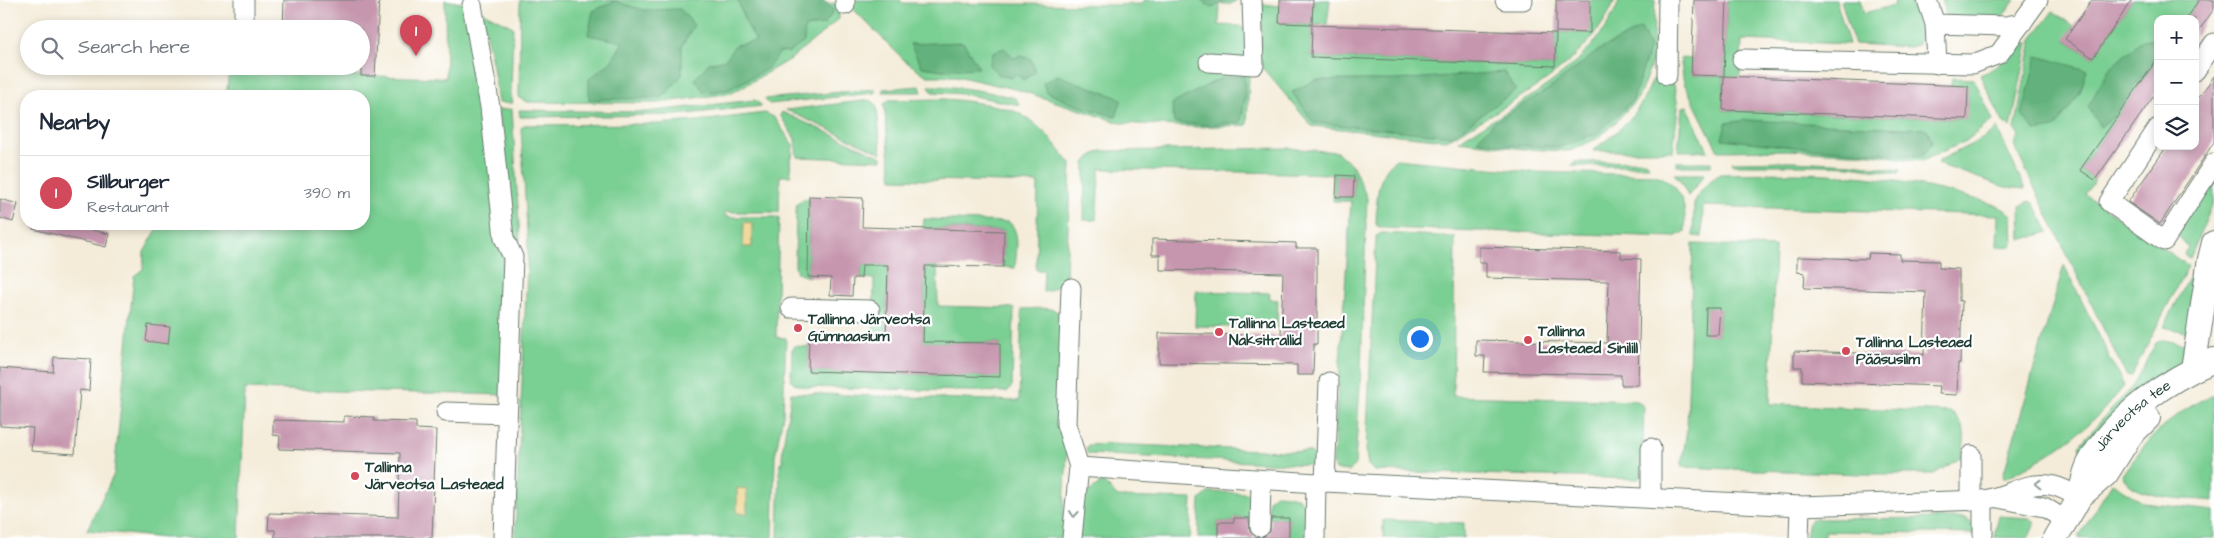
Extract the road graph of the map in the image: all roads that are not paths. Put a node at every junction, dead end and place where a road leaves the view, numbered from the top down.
1 (244, 0) edge
2 (1252, 0) edge
3 (1505, 0) edge
4 (1523, 0) edge
5 (1668, 0) edge
6 (1927, 0) edge
7 (2038, 0) edge
8 (472, 5) dead end
9 (244, 20) edge
10 (2022, 23) junction
11 (1935, 24) junction
12 (2214, 43) edge
13 (1742, 59) dead end
14 (1209, 62) dead end
15 (1937, 64) junction
16 (2199, 65) edge
17 (1667, 75) dead end
18 (2154, 134) edge
19 (2214, 163) edge
20 (2214, 243) edge
21 (1071, 288) dead end
22 (791, 308) dead end
23 (870, 310) dead end
24 (2207, 368) edge
25 (1329, 382) dead end
26 (446, 412) dead end
27 (507, 414) junction
28 (1651, 448) dead end
29 (1971, 455) dead end
30 (1079, 467) junction
31 (1261, 481) junction
32 (1320, 483) junction
33 (2079, 497) junction
34 (1651, 498) junction
35 (1984, 500) junction
36 (1800, 506) junction
37 (1260, 527) dead end
38 (2060, 529) edge
39 (1983, 534) dead end
40 (503, 538) edge
41 (1072, 538) edge
42 (1315, 538) edge
43 (1799, 538) edge

1 - 9 street
2 - 14 street
3 - 4 street
5 - 17 street
6 - 11 street
7 - 10 street
8 - 27 street
10 - 11 street
10 - 15 street
11 - 15 street
12 - 16 street
13 - 15 street
18 - 19 street
20 - 24 main road
21 - 30 street
22 - 23 street
24 - 33 main road, Järveotsa tee
25 - 32 street
26 - 27 street
27 - 40 street
28 - 34 street
29 - 35 street
30 - 31 street
30 -> 41 street
31 - 32 street
31 - 37 street
32 - 34 street
32 - 42 street
33 -> 35 street
33 - 38 main road, Järveotsa tee
34 - 36 street
35 - 36 street
35 - 38 street
35 - 39 street
36 - 43 street

